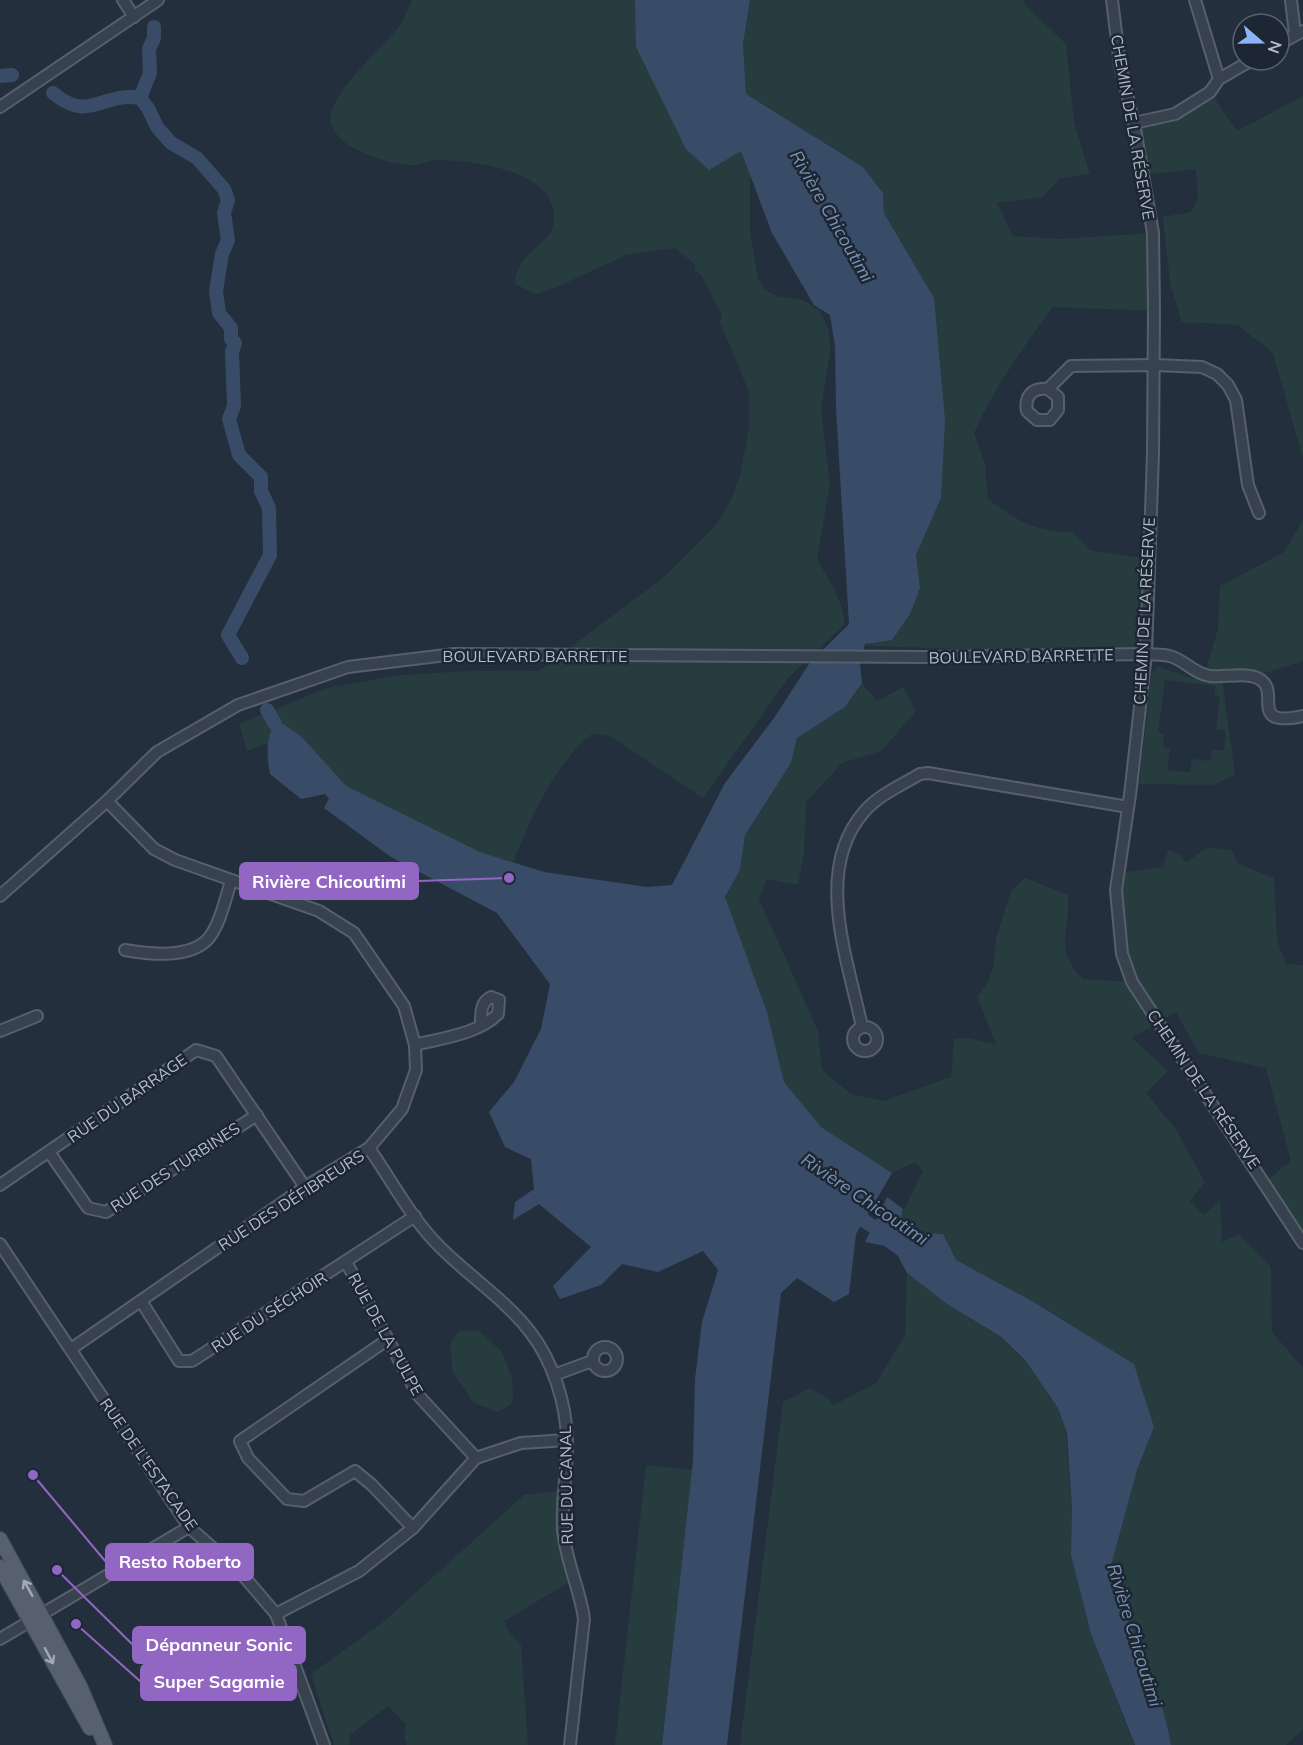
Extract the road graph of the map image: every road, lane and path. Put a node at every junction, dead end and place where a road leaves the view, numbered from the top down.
1 (123, 0) edge
2 (159, 0) edge
3 (1112, 0) edge
4 (1195, 0) edge
5 (1291, 0) edge
6 (134, 17) junction
7 (1299, 33) edge
8 (1231, 72) edge
9 (1219, 79) junction
10 (0, 107) edge
11 (1134, 123) junction
12 (1155, 365) junction
13 (1048, 388) dead end
14 (1259, 513) dead end
15 (1146, 654) junction
16 (1303, 716) edge
17 (107, 801) junction
18 (1128, 807) junction
19 (231, 881) junction
20 (0, 896) edge
21 (124, 950) dead end
22 (38, 1016) dead end
23 (481, 1025) dead end
24 (862, 1027) dead end
25 (0, 1031) edge
26 (415, 1045) junction
27 (257, 1115) junction
28 (369, 1148) junction
29 (49, 1152) junction
30 (0, 1185) edge
31 (305, 1187) junction
32 (415, 1216) junction
33 (1303, 1243) edge
34 (0, 1244) edge
35 (346, 1262) junction
36 (141, 1301) junction
37 (387, 1340) junction
38 (71, 1349) junction
39 (592, 1361) dead end
40 (554, 1375) junction
41 (567, 1440) junction
42 (476, 1458) junction
43 (189, 1527) junction
44 (414, 1528) junction
45 (0, 1539) edge
46 (0, 1567) edge
47 (276, 1614) junction
48 (36, 1617) junction
49 (0, 1639) edge
50 (103, 1745) edge
51 (324, 1745) edge
52 (570, 1745) edge

1 - 6 street
2 - 6 street
3 - 11 street, CHEMIN DE LA RÉSERVE
4 - 9 street
5 - 7 street
6 - 10 street
8 - 9 street
9 - 11 street
11 - 12 street, CHEMIN DE LA RÉSERVE
12 - 13 street
12 - 14 street
12 - 15 street, CHEMIN DE LA RÉSERVE
15 - 16 street, BOULEVARD BARRETTE
15 - 17 street, BOULEVARD BARRETTE
15 - 18 street, CHEMIN DE LA RÉSERVE
17 - 19 street, RUE DES DÉFIBREURS
17 - 20 street, BOULEVARD BARRETTE
18 - 24 street
18 - 33 street, CHEMIN DE LA RÉSERVE
19 - 21 street
19 - 26 street, RUE DES DÉFIBREURS
22 - 25 street
23 - 26 street
26 - 28 street, RUE DES DÉFIBREURS
27 - 29 street, RUE DES TURBINES
27 - 29 street, RUE DU BARRAGE
27 - 31 street, RUE DU BARRAGE
28 - 31 street, RUE DES DÉFIBREURS
28 - 32 street, RUE DU CANAL
29 - 30 street, RUE DU BARRAGE
31 - 36 street, RUE DES DÉFIBREURS
32 - 35 street, RUE DU SÉCHOIR
32 - 40 street, RUE DU CANAL
34 - 38 street, RUE DE L'ESTACADE
35 - 36 street, RUE DU SÉCHOIR
35 - 37 street, RUE DE LA PULPE
36 - 38 street, RUE DES DÉFIBREURS
37 - 42 street, RUE DE LA PULPE
37 - 44 street
38 - 43 street, RUE DE L'ESTACADE
39 - 40 street
40 - 41 street, RUE DU CANAL
41 - 42 street
41 - 52 street, RUE DU CANAL
42 - 44 street
43 - 47 street, RUE DE L'ESTACADE
43 - 48 street
44 - 47 street
48 -> 45 main road
46 - 48 main road
47 - 51 street, RUE DE L'ESTACADE
48 - 49 street
48 - 50 main road

